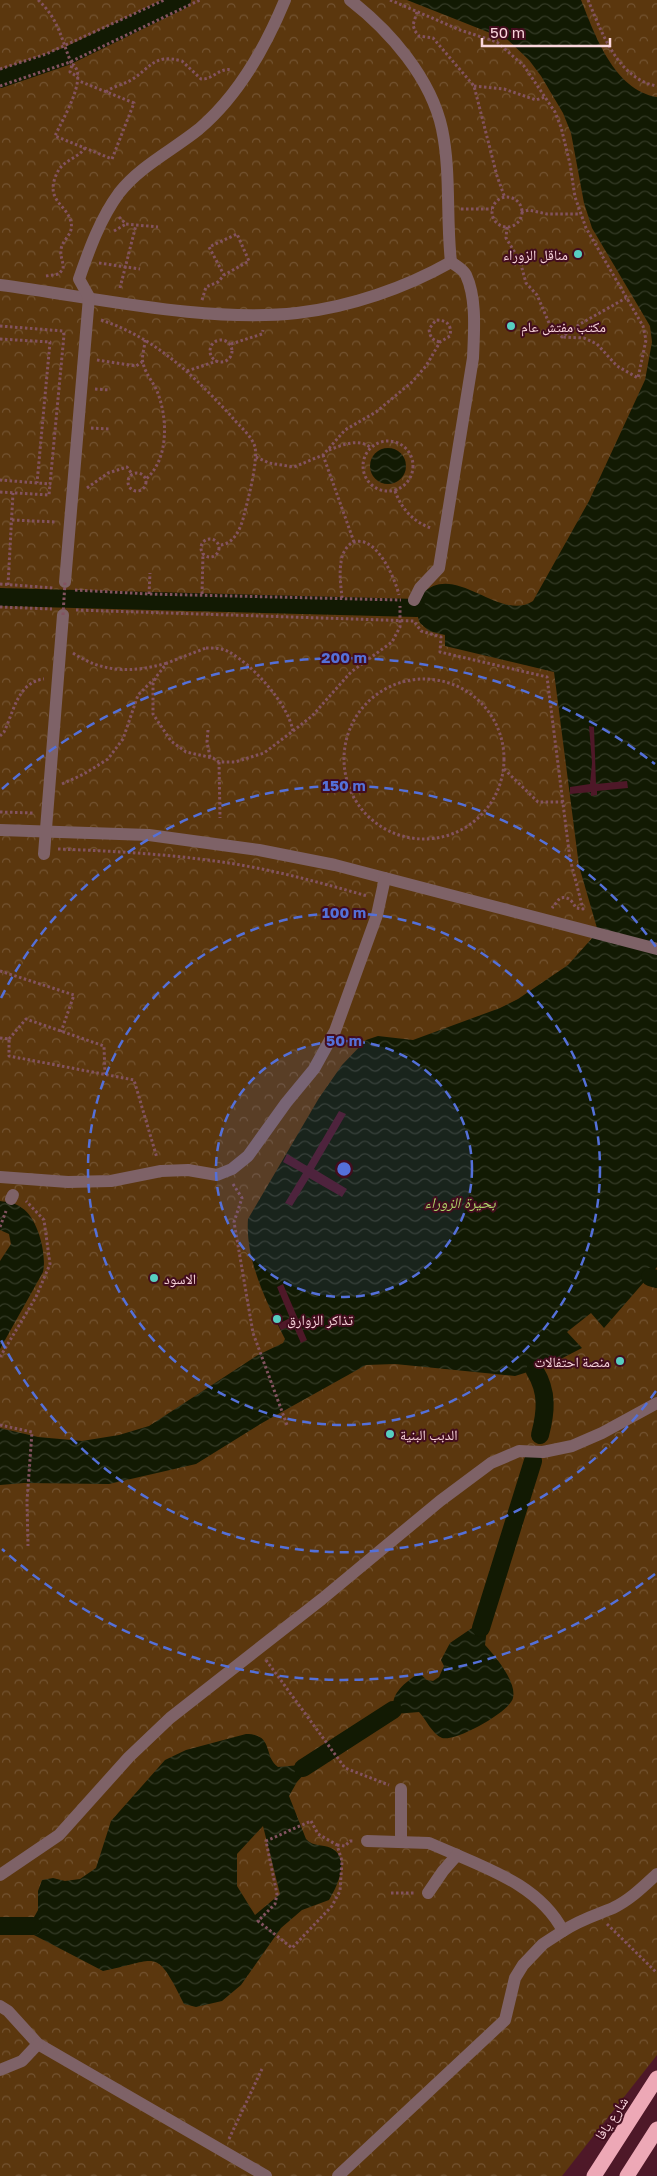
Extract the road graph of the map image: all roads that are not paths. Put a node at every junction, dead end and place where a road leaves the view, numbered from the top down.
1 (285, 0) edge
2 (350, 0) edge
3 (451, 262) junction
4 (0, 285) edge
5 (89, 297) junction
6 (65, 582) road end
7 (405, 601) road end
8 (63, 612) road end
9 (0, 830) edge
10 (45, 832) junction
11 (44, 851) road end
12 (385, 878) junction
13 (657, 949) edge
14 (0, 1177) edge
15 (657, 1403) edge
16 (401, 1789) road end
17 (366, 1841) dead end
18 (401, 1842) junction
19 (457, 1856) junction
20 (657, 1874) edge
21 (0, 1875) edge
22 (428, 1893) road end
23 (563, 1931) junction
24 (0, 2006) edge
25 (38, 2044) junction
26 (0, 2070) edge
27 (657, 2078) edge
28 (657, 2130) edge
29 (266, 2176) edge
30 (338, 2176) edge
31 (594, 2176) edge
32 (628, 2176) edge

1 - 5 street
2 - 3 street
3 - 5 street
3 - 7 street
4 - 5 street
5 - 6 street
8 - 10 street
9 - 10 street
10 - 11 street
10 - 12 street
12 - 13 street
12 - 14 street
15 - 21 street
16 - 18 street
17 - 18 street
18 - 19 street
19 - 22 street
19 - 23 street
20 - 23 street
23 - 30 street
24 - 25 street
25 - 26 street
25 - 29 street
27 - 31 highway, شارع يافا
28 - 32 highway

